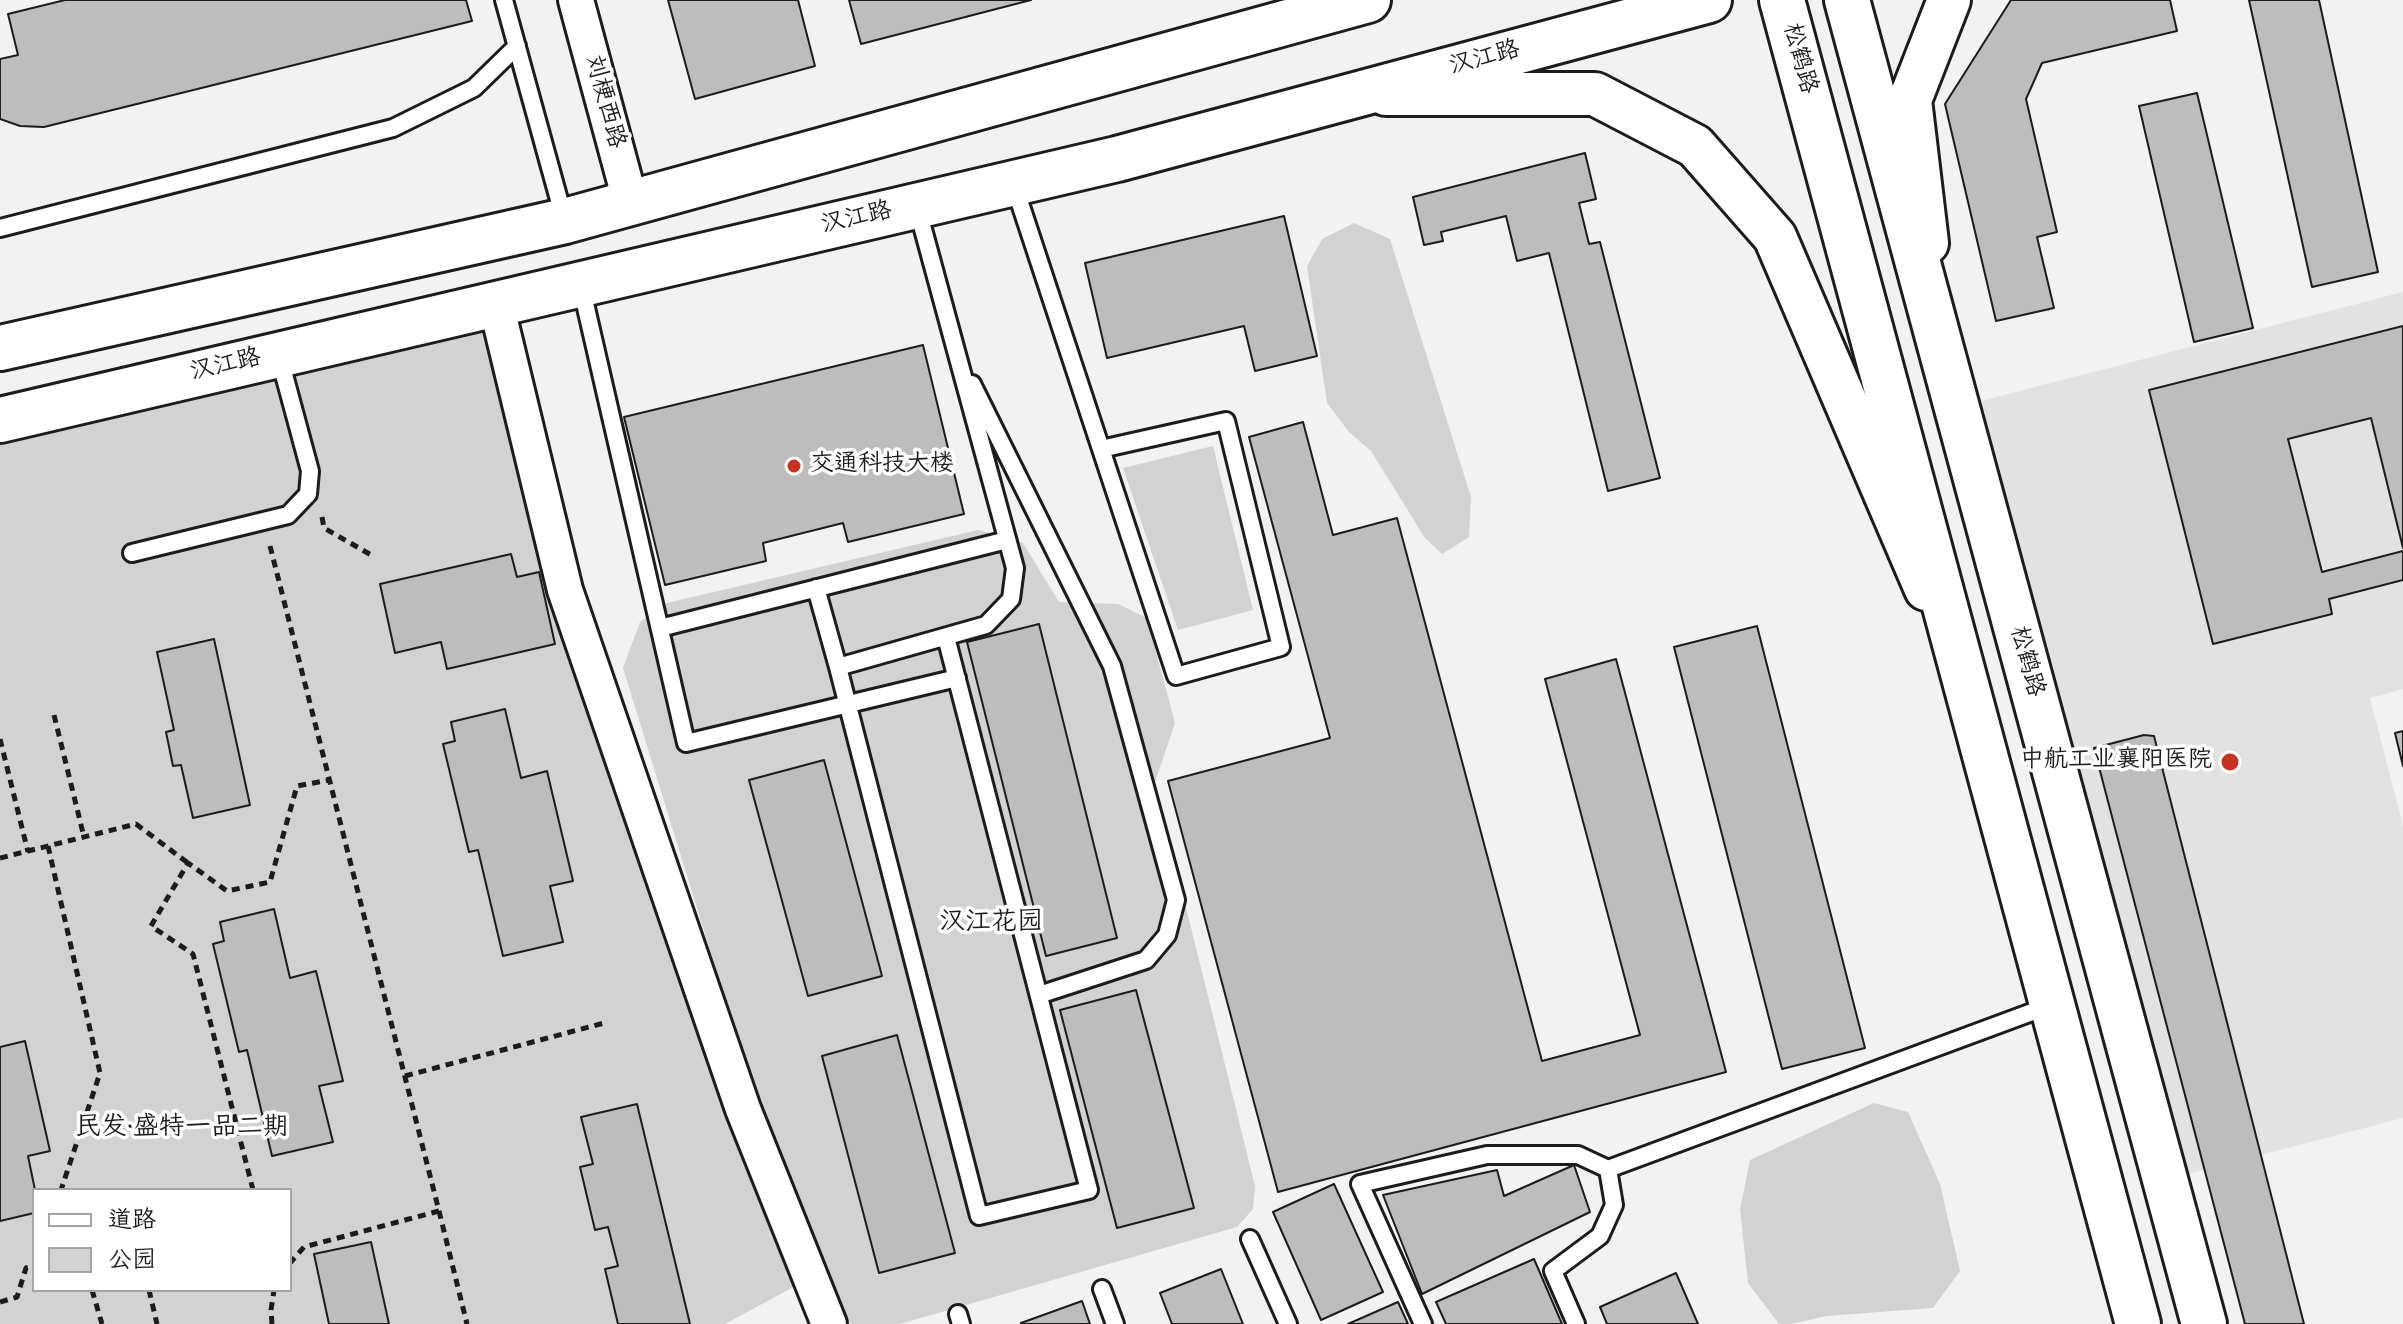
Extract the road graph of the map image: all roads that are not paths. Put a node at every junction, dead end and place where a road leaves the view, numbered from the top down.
1 (504, 0) edge
2 (576, 0) edge
3 (1368, 0) edge
4 (1709, 0) edge
5 (1782, 0) edge
6 (1847, 0) edge
7 (1949, 0) edge
8 (1317, 8) edge
9 (517, 46) junction
10 (1357, 94) junction
11 (1014, 183) junction
12 (631, 204) junction
13 (917, 206) junction
14 (565, 221) junction
15 (0, 228) edge
16 (580, 284) junction
17 (496, 304) junction
18 (1937, 335) junction
19 (0, 348) edge
20 (956, 352) junction
21 (278, 355) junction
22 (0, 420) edge
23 (1101, 449) junction
24 (1007, 540) junction
25 (132, 553) dead end
26 (816, 588) junction
27 (660, 628) junction
28 (946, 637) junction
29 (838, 667) junction
30 (1964, 676) junction
31 (957, 678) junction
32 (847, 704) junction
33 (1039, 995) junction
34 (2052, 1005) junction
35 (1608, 1169) junction
36 (1250, 1239) dead end
37 (1102, 1289) dead end
38 (829, 1324) edge
39 (1115, 1324) edge
40 (1288, 1324) edge
41 (1423, 1324) edge
42 (1576, 1324) edge
43 (2138, 1324) edge
44 (2204, 1324) edge

1 - 9 lane
2 - 12 street, 刘梗西路
3 - 8 main road
4 - 10 main road, 汉江路
5 - 30 main road, 松鹤路
6 - 18 main road, 松鹤路
7 - 18 street
8 - 12 main road
9 - 14 lane
9 - 15 lane
10 - 11 main road, 汉江路
10 - 30 street
11 - 13 main road, 汉江路
11 - 23 lane
12 - 14 main road
13 - 16 main road, 汉江路
13 - 20 lane
14 - 19 main road
16 - 17 main road, 汉江路
16 - 27 lane
17 - 21 main road, 汉江路
17 - 38 street
18 - 44 main road, 松鹤路
20 - 24 lane
20 - 33 lane
21 - 22 main road, 汉江路
21 - 25 lane
23 - 23 lane
24 - 26 lane
24 - 28 lane
26 - 27 lane
26 - 29 lane
27 - 32 lane
28 - 29 lane
28 - 31 lane
29 - 32 lane
30 - 34 main road, 松鹤路
31 - 32 lane
31 - 33 lane
32 - 33 lane
34 - 35 lane
34 - 43 main road, 松鹤路
35 - 41 lane
35 - 42 lane
36 - 40 lane
37 - 39 lane

